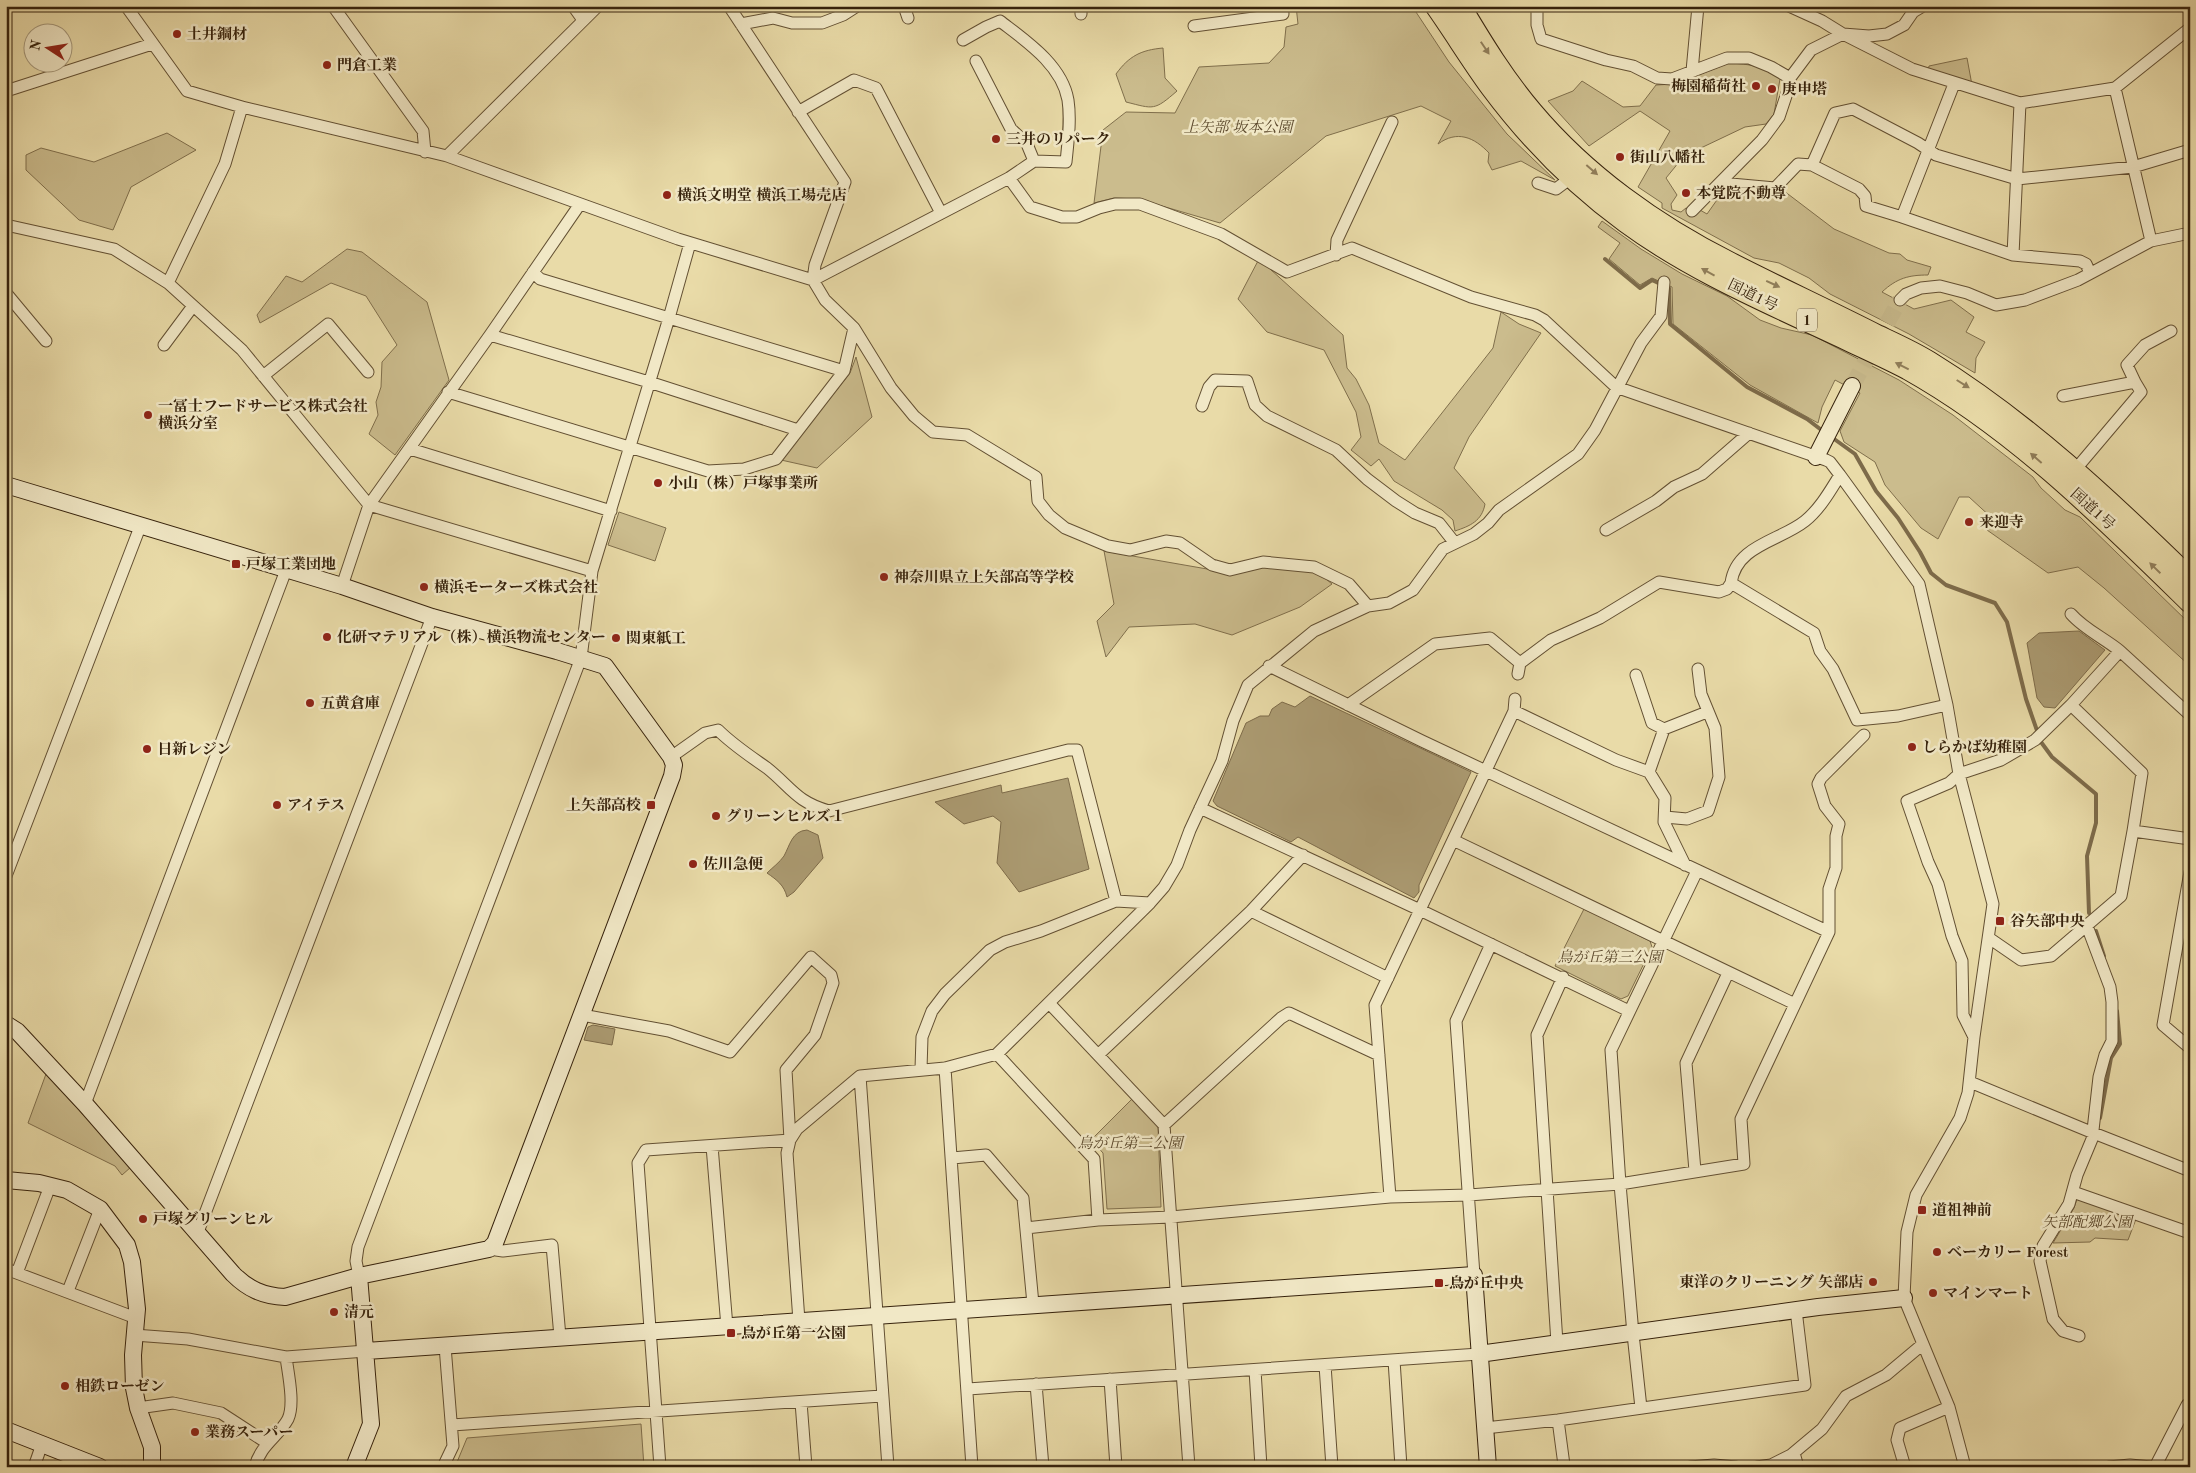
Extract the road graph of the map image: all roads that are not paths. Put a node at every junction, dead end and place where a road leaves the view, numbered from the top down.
1 (126, 6) edge
2 (333, 6) edge
3 (573, 6) edge
4 (598, 6) edge
5 (729, 6) edge
6 (857, 6) edge
7 (904, 6) edge
8 (1282, 6) edge
9 (1537, 6) edge
10 (1698, 6) edge
11 (1789, 6) edge
12 (1923, 6) edge
13 (1446, 10) edge
14 (908, 18) dead end
15 (583, 20) junction
16 (741, 24) junction
17 (1194, 26) dead end
18 (2190, 28) edge
19 (1843, 34) junction
20 (963, 40) dead end
21 (152, 44) junction
22 (976, 61) dead end
23 (1692, 71) junction
24 (1790, 78) junction
25 (1954, 84) junction
26 (2115, 88) junction
27 (6, 91) edge
28 (2020, 102) junction
29 (242, 107) junction
30 (798, 112) junction
31 (1392, 122) dead end
32 (1928, 150) junction
33 (2190, 150) edge
34 (425, 152) junction
35 (446, 156) junction
36 (1034, 161) junction
37 (1812, 165) junction
38 (2133, 167) junction
39 (1572, 177) junction
40 (1009, 178) junction
41 (2017, 179) junction
42 (1720, 182) junction
43 (1538, 183) dead end
44 (580, 204) junction
45 (1692, 211) dead end
46 (941, 213) junction
47 (1902, 217) junction
48 (6, 225) edge
49 (2190, 234) edge
50 (2151, 241) junction
51 (690, 243) junction
52 (1336, 254) junction
53 (2013, 255) junction
54 (533, 272) junction
55 (2090, 273) junction
56 (813, 280) junction
57 (1664, 282) dead end
58 (168, 283) junction
59 (6, 294) edge
60 (1900, 300) tunnel mouth
61 (193, 306) junction
62 (669, 318) junction
63 (854, 328) junction
64 (2171, 331) dead end
65 (490, 335) junction
66 (46, 341) dead end
67 (164, 344) dead end
68 (368, 372) dead end
69 (844, 372) junction
70 (263, 376) junction
71 (649, 382) junction
72 (2135, 382) junction
73 (1852, 386) tunnel mouth
74 (1616, 387) junction
75 (448, 392) junction
76 (2063, 396) dead end
77 (1202, 406) dead end
78 (798, 430) junction
79 (1749, 433) junction
80 (628, 448) junction
81 (410, 449) junction
82 (1816, 457) junction
83 (2075, 470) junction
84 (1840, 475) junction
85 (6, 485) edge
86 (369, 505) junction
87 (611, 511) junction
88 (140, 527) junction
89 (1606, 530) dead end
90 (1454, 542) junction
91 (286, 570) junction
92 (592, 571) junction
93 (2188, 572) edge
94 (1731, 583) junction
95 (342, 586) junction
96 (2190, 602) edge
97 (1368, 606) junction
98 (2071, 614) dead end
99 (432, 616) junction
100 (2120, 651) junction
101 (581, 658) junction
102 (1269, 666) junction
103 (1698, 669) dead end
104 (1636, 674) dead end
105 (1515, 699) dead end
106 (1348, 705) junction
107 (1947, 705) junction
108 (2071, 705) junction
109 (1514, 712) junction
110 (1707, 712) junction
111 (2190, 715) edge
112 (1664, 729) junction
113 (1864, 736) dead end
114 (671, 757) junction
115 (1486, 771) junction
116 (1649, 772) junction
117 (1959, 774) junction
118 (1200, 808) junction
119 (1665, 817) junction
120 (2132, 831) junction
121 (2190, 839) edge
122 (1453, 840) junction
123 (1303, 856) junction
124 (1685, 865) junction
125 (1697, 871) junction
126 (2190, 872) edge
127 (6, 876) edge
128 (1116, 900) junction
129 (1150, 904) junction
130 (1420, 910) junction
131 (1251, 911) junction
132 (2087, 926) junction
133 (1829, 932) junction
134 (1989, 938) junction
135 (1663, 942) junction
136 (1491, 944) junction
137 (1728, 973) junction
138 (1563, 977) junction
139 (1388, 978) junction
140 (1049, 1003) junction
141 (1795, 1004) junction
142 (1629, 1011) junction
143 (582, 1015) junction
144 (6, 1024) edge
145 (1974, 1037) junction
146 (2190, 1048) edge
147 (997, 1054) junction
148 (1098, 1055) junction
149 (1379, 1055) junction
150 (945, 1068) junction
151 (921, 1070) junction
152 (860, 1076) junction
153 (1970, 1082) junction
154 (85, 1104) junction
155 (1164, 1125) junction
156 (2091, 1132) junction
157 (790, 1140) junction
158 (712, 1146) junction
159 (952, 1158) junction
160 (1695, 1171) junction
161 (2190, 1171) edge
162 (6, 1180) edge
163 (1620, 1184) junction
164 (50, 1186) junction
165 (1548, 1188) junction
166 (2073, 1192) junction
167 (1469, 1194) junction
168 (1390, 1198) junction
169 (100, 1209) junction
170 (1171, 1217) junction
171 (1098, 1220) junction
172 (1026, 1228) junction
173 (198, 1232) junction
174 (2190, 1233) edge
175 (489, 1250) junction
176 (12, 1271) edge
177 (1474, 1275) junction
178 (359, 1276) junction
179 (68, 1291) junction
180 (1177, 1295) junction
181 (1904, 1298) junction
182 (1034, 1304) junction
183 (961, 1310) junction
184 (1796, 1310) junction
185 (878, 1314) junction
186 (136, 1318) junction
187 (799, 1321) junction
188 (727, 1327) junction
189 (650, 1332) junction
190 (1633, 1334) junction
191 (134, 1335) junction
192 (2079, 1336) dead end
193 (560, 1337) junction
194 (1557, 1343) junction
195 (1923, 1344) junction
196 (445, 1346) junction
197 (366, 1351) junction
198 (1479, 1354) junction
199 (286, 1357) junction
200 (1394, 1360) junction
201 (1324, 1365) junction
202 (1255, 1370) junction
203 (1183, 1374) junction
204 (1110, 1379) junction
205 (1036, 1384) junction
206 (968, 1389) junction
207 (882, 1396) junction
208 (801, 1402) junction
209 (2190, 1406) edge
210 (1949, 1407) junction
211 (138, 1408) junction
212 (1641, 1408) junction
213 (656, 1410) junction
214 (1558, 1420) junction
215 (452, 1425) junction
216 (1486, 1428) junction
217 (6, 1430) edge
218 (266, 1443) junction
219 (42, 1444) junction
220 (1794, 1453) junction
221 (1564, 1465) dead end
222 (34, 1467) edge
223 (100, 1467) edge
224 (152, 1467) edge
225 (255, 1467) edge
226 (354, 1467) edge
227 (443, 1467) edge
228 (660, 1467) edge
229 (806, 1467) edge
230 (888, 1467) edge
231 (972, 1467) edge
232 (1043, 1467) edge
233 (1116, 1467) edge
234 (1189, 1467) edge
235 (1261, 1467) edge
236 (1332, 1467) edge
237 (1401, 1467) edge
238 (1488, 1467) edge
239 (1690, 1467) edge
240 (1736, 1467) edge
241 (1757, 1467) edge
242 (1798, 1467) edge
243 (1905, 1467) edge
244 (1965, 1467) edge
245 (2109, 1467) edge
246 (2153, 1467) edge

1 - 21 street
2 - 34 street
3 - 15 street
4 - 15 street
5 - 16 street
6 - 16 street
7 - 14 street
8 - 17 street
9 - 23 street
10 - 23 street
11 - 19 street
12 - 19 street
13 - 39 highway, 国道1号 / 1
13 -> 83 highway, 国道1号 / 1
15 - 35 street
16 - 30 street
18 - 26 street
19 - 24 street
19 - 25 street
20 - 36 street
21 - 27 street
21 - 29 street
22 - 36 street
23 - 24 street
24 - 42 street
25 - 28 street
25 - 32 street
26 - 28 street
26 - 38 street
28 - 41 street
29 - 34 street
29 - 58 street
30 - 46 street
30 - 56 street
31 - 52 street
32 - 37 street
32 - 41 street
32 - 47 street
33 - 38 street
34 - 35 street
35 - 44 street
36 - 40 street
37 - 42 street
37 - 47 street
38 - 41 street
38 - 50 street
39 - 43 street
96 -> 39 highway, 国道1号 / 1
40 - 46 street
40 - 52 street
41 - 53 street
42 - 45 street
44 - 51 street
44 - 54 street
46 - 56 street
47 - 53 street
48 - 58 street
49 - 50 street
50 - 55 street
51 - 56 street
51 - 62 street
52 - 74 street
53 - 55 street
54 - 62 street
54 - 65 street
55 - 60 street
56 - 63 street
57 - 74 street
58 - 61 street
59 - 66 street
61 - 67 street
61 - 70 street
62 - 69 street
62 - 71 street
63 - 69 street
63 - 97 street
64 - 72 street
65 - 71 street
65 - 75 street
68 - 70 street
69 - 78 street
70 - 86 street
71 - 78 street
71 - 80 street
72 - 76 street
72 - 83 street
73 - 82 street
74 - 79 street
74 - 90 street
75 - 80 street
75 - 81 street
77 - 90 street
78 - 80 street
79 - 82 street
79 - 89 street
80 - 87 street
81 - 86 street
81 - 87 street
82 - 84 street
83 - 93 highway, 国道1号 / 1
84 - 94 street
84 - 107 street
85 - 88 street
86 - 92 street
86 - 95 street
87 - 92 street
88 - 91 street
88 - 127 street
90 - 97 street
91 - 95 street
91 - 154 street
92 - 101 street
94 - 106 street
94 - 107 street
95 - 99 street
97 - 102 street
98 - 100 street
99 - 101 street
99 - 173 street
100 - 108 street
100 - 111 street
101 - 114 street
101 - 178 street
102 - 106 street
102 - 118 street
103 - 110 street
104 - 112 street
105 - 109 street
106 - 115 street
107 - 117 street
108 - 117 street
108 - 120 street
109 - 115 street
109 - 116 street
110 - 112 street
110 - 119 street
112 - 116 street
113 - 133 street
114 - 128 street
114 - 143 street
115 - 122 street
115 - 124 street
116 - 119 street
117 - 134 street
117 - 145 street
118 - 123 street
118 - 129 street
119 - 124 street
120 - 121 street
120 - 132 street
122 - 130 street
122 - 135 street
123 - 130 street
123 - 131 street
124 - 125 street
125 - 133 street
125 - 135 street
126 - 146 street
128 - 129 street
128 - 151 street
129 - 140 street
130 - 136 street
130 - 139 street
131 - 139 street
131 - 148 street
132 - 134 street
132 - 156 street
133 - 141 street
134 - 145 street
135 - 137 street
135 - 142 street
136 - 138 street
136 - 167 street
137 - 141 street
137 - 160 street
138 - 142 street
138 - 165 street
139 - 149 street
140 - 147 street
140 - 148 street
141 - 160 street
142 - 163 street
143 - 157 street
143 - 175 street
144 - 154 street
145 - 153 street
147 - 150 street
147 - 171 street
148 - 155 street
149 - 155 street
149 - 168 street
150 - 151 street
150 - 159 street
151 - 152 street
152 - 157 street
152 - 185 street
153 - 156 street
153 - 181 street
154 - 173 street
155 - 170 street
156 - 161 street
156 - 166 street
157 - 158 street
157 - 187 street
158 - 188 street
158 - 189 street
159 - 172 street
159 - 183 street
160 - 163 street
162 - 164 street
163 - 165 street
163 - 190 street
164 - 169 street
164 - 176 street
165 - 167 street
165 - 194 street
166 - 174 street
166 - 192 street
167 - 168 street
167 - 177 street
168 - 170 street
169 - 179 street
169 - 186 street
170 - 171 street
170 - 180 street
171 - 172 street
172 - 182 street
173 - 178 street
175 - 178 street
175 - 193 street
176 - 179 street
177 - 180 street
177 - 198 street
178 - 197 street
179 - 186 street
180 - 182 street
180 - 203 street
181 - 184 street
181 - 195 street
182 - 183 street
183 - 185 street
183 - 206 street
184 - 190 street
184 - 212 street
185 - 187 street
185 - 207 street
186 - 191 street
187 - 188 street
188 - 189 street
189 - 193 street
189 - 213 street
190 - 194 street
190 - 212 street
191 - 199 street
191 - 211 street
193 - 196 street
194 - 198 street
195 - 210 street
195 - 220 street
196 - 197 street
196 - 215 street
197 - 199 street
197 - 226 street
198 - 200 street
198 - 216 street
199 - 218 street
200 - 201 street
200 - 237 street
201 - 202 street
201 - 236 street
202 - 203 street
202 - 235 street
203 - 204 street
203 - 234 street
204 - 205 street
204 - 233 street
205 - 206 street
205 - 232 street
206 - 231 street
207 - 208 street
207 - 230 street
208 - 213 street
208 - 229 street
209 - 246 street
210 - 243 street
210 - 244 street
211 - 218 street
211 - 224 street
212 - 214 street
213 - 215 street
213 - 228 street
214 - 216 street
214 - 221 street
215 - 227 street
216 - 238 street
217 - 219 street
218 - 225 street
219 - 222 street
219 - 223 street
220 - 241 street
220 - 242 street
239 - 240 street
245 - 246 street

